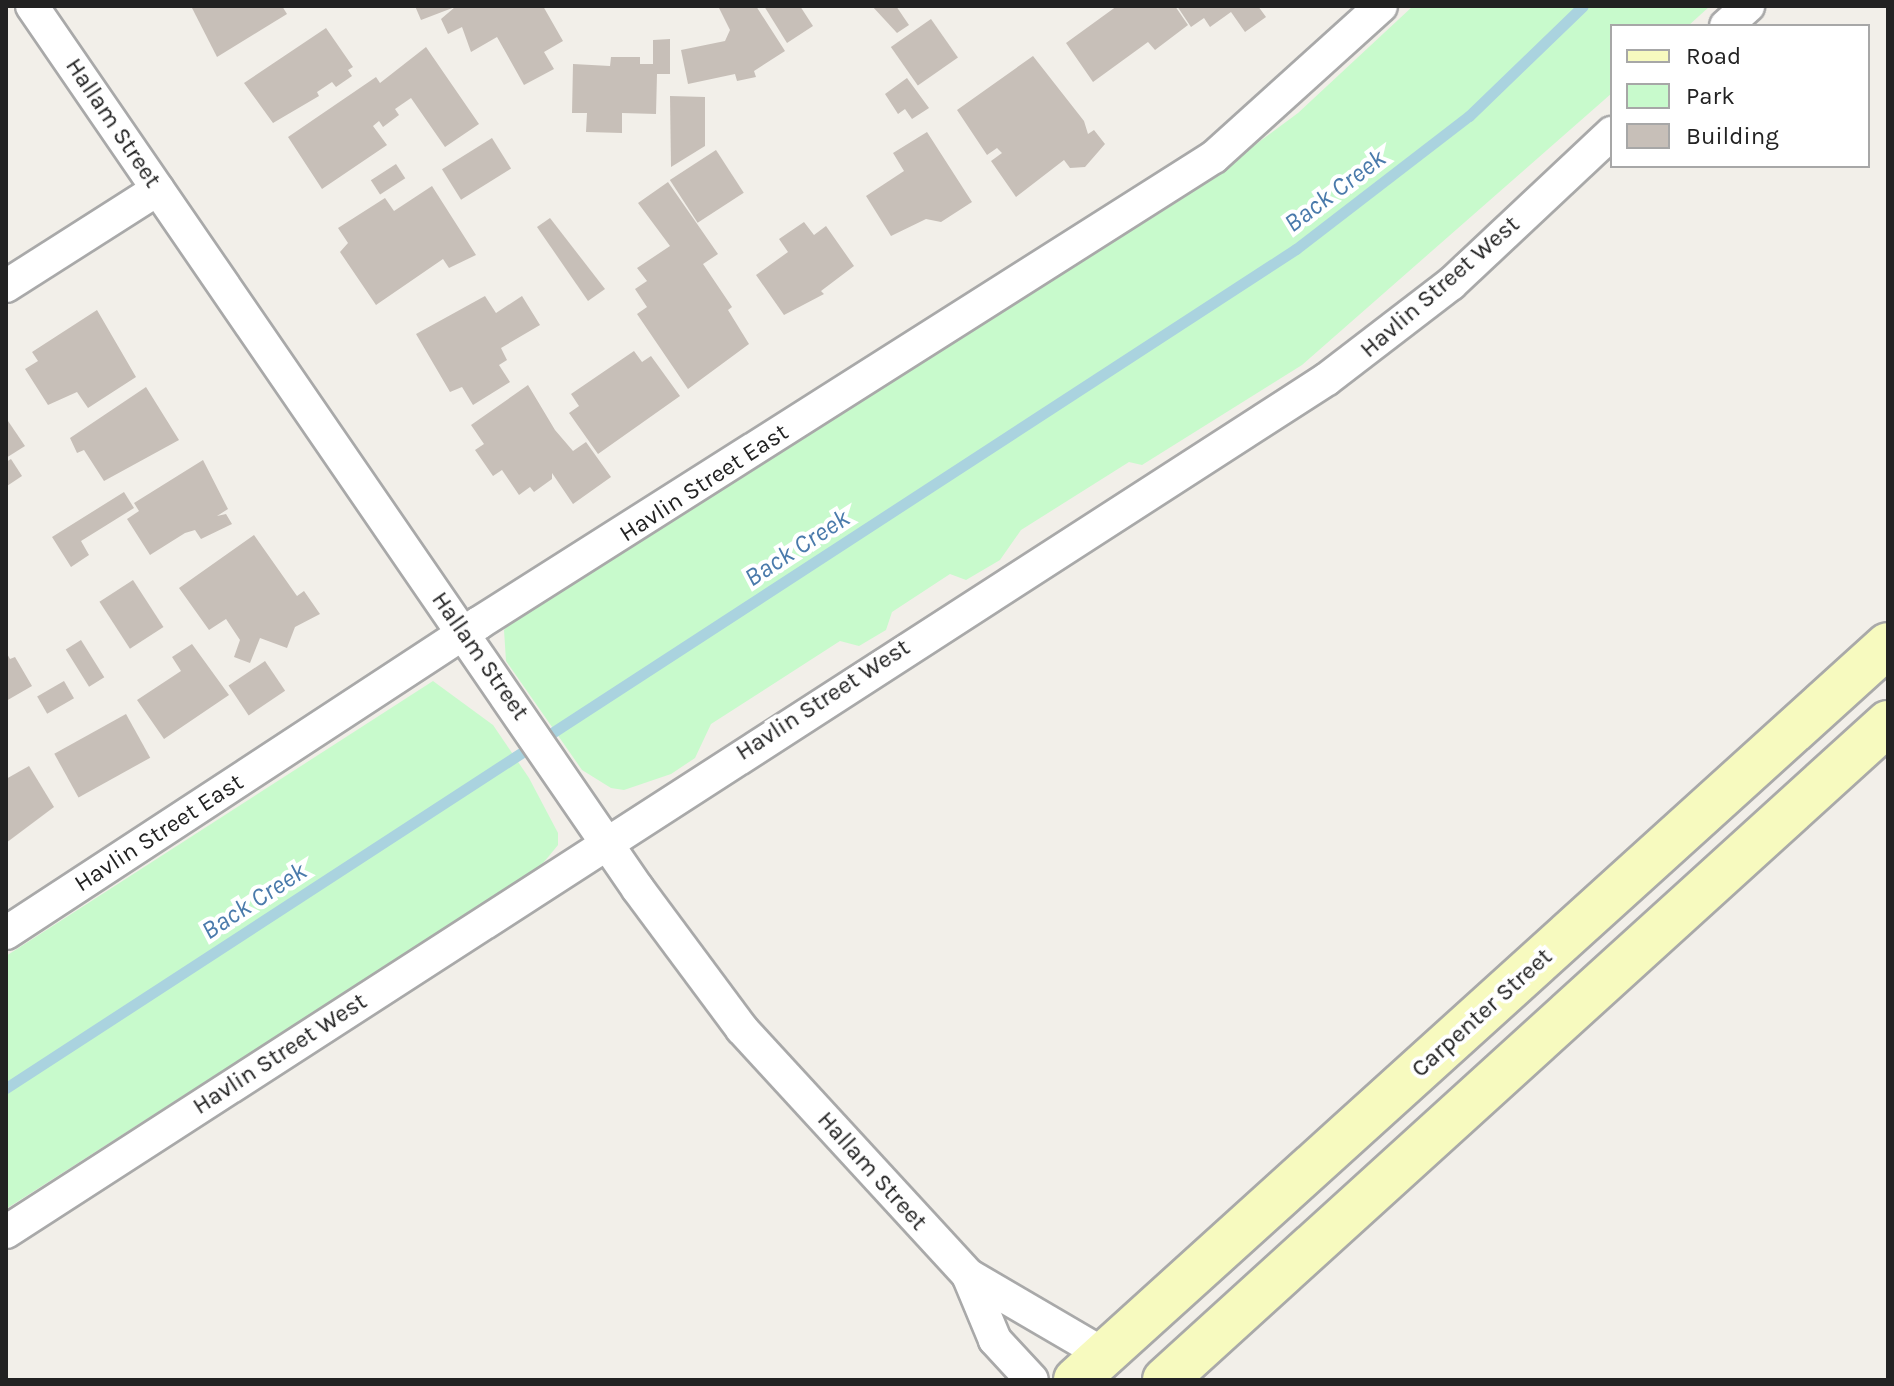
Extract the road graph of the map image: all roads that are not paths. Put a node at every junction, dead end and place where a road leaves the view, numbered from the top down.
1 (32, 6) edge
2 (1381, 6) edge
3 (1748, 6) edge
4 (1728, 24) edge
5 (1610, 135) edge
6 (158, 189) junction
7 (6, 286) edge
8 (464, 632) junction
9 (1888, 645) edge
10 (1888, 723) edge
11 (606, 841) junction
12 (6, 933) edge
13 (6, 1232) edge
14 (968, 1275) junction
15 (1090, 1367) edge
16 (1032, 1380) edge
17 (1165, 1380) edge

1 - 6 street, Hallam Street
2 - 8 street, Havlin Street East
3 - 4 street
5 - 11 street, Havlin Street West
6 - 7 street
6 - 8 street, Hallam Street
8 - 11 street, Hallam Street
8 - 12 street, Havlin Street East
9 - 15 street, Carpenter Street
10 - 17 street
11 - 13 street, Havlin Street West
11 - 14 street, Hallam Street
14 - 15 street, Hallam Street
14 - 16 street, Hallam Street

